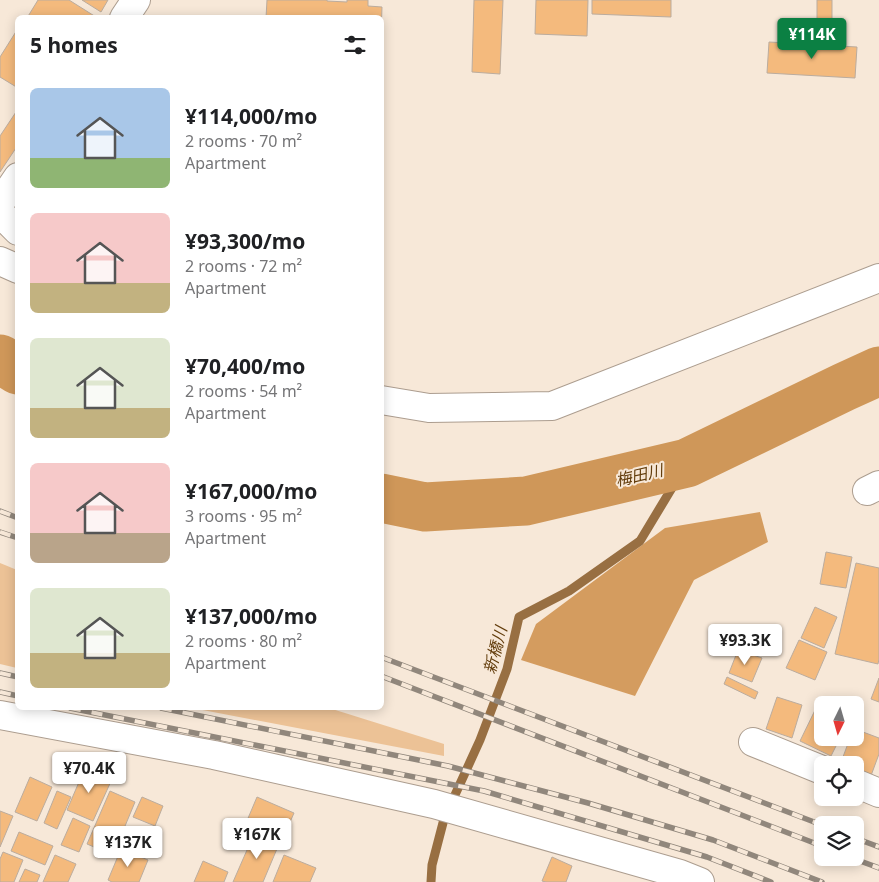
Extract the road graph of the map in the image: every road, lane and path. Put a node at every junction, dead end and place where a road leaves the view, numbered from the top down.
1 (136, 0) edge
2 (126, 15) edge
3 (15, 181) edge
4 (0, 203) edge
5 (0, 213) edge
6 (15, 227) edge
7 (0, 262) edge
8 (15, 268) edge
9 (879, 278) edge
10 (384, 400) edge
11 (0, 717) edge
12 (753, 742) dead end
13 (814, 767) edge
14 (864, 787) edge
15 (879, 793) edge
16 (700, 882) edge

1 - 2 street
3 - 4 street
5 - 6 street
7 - 8 street
9 - 10 street
11 - 16 street
12 - 13 street
14 - 15 street

